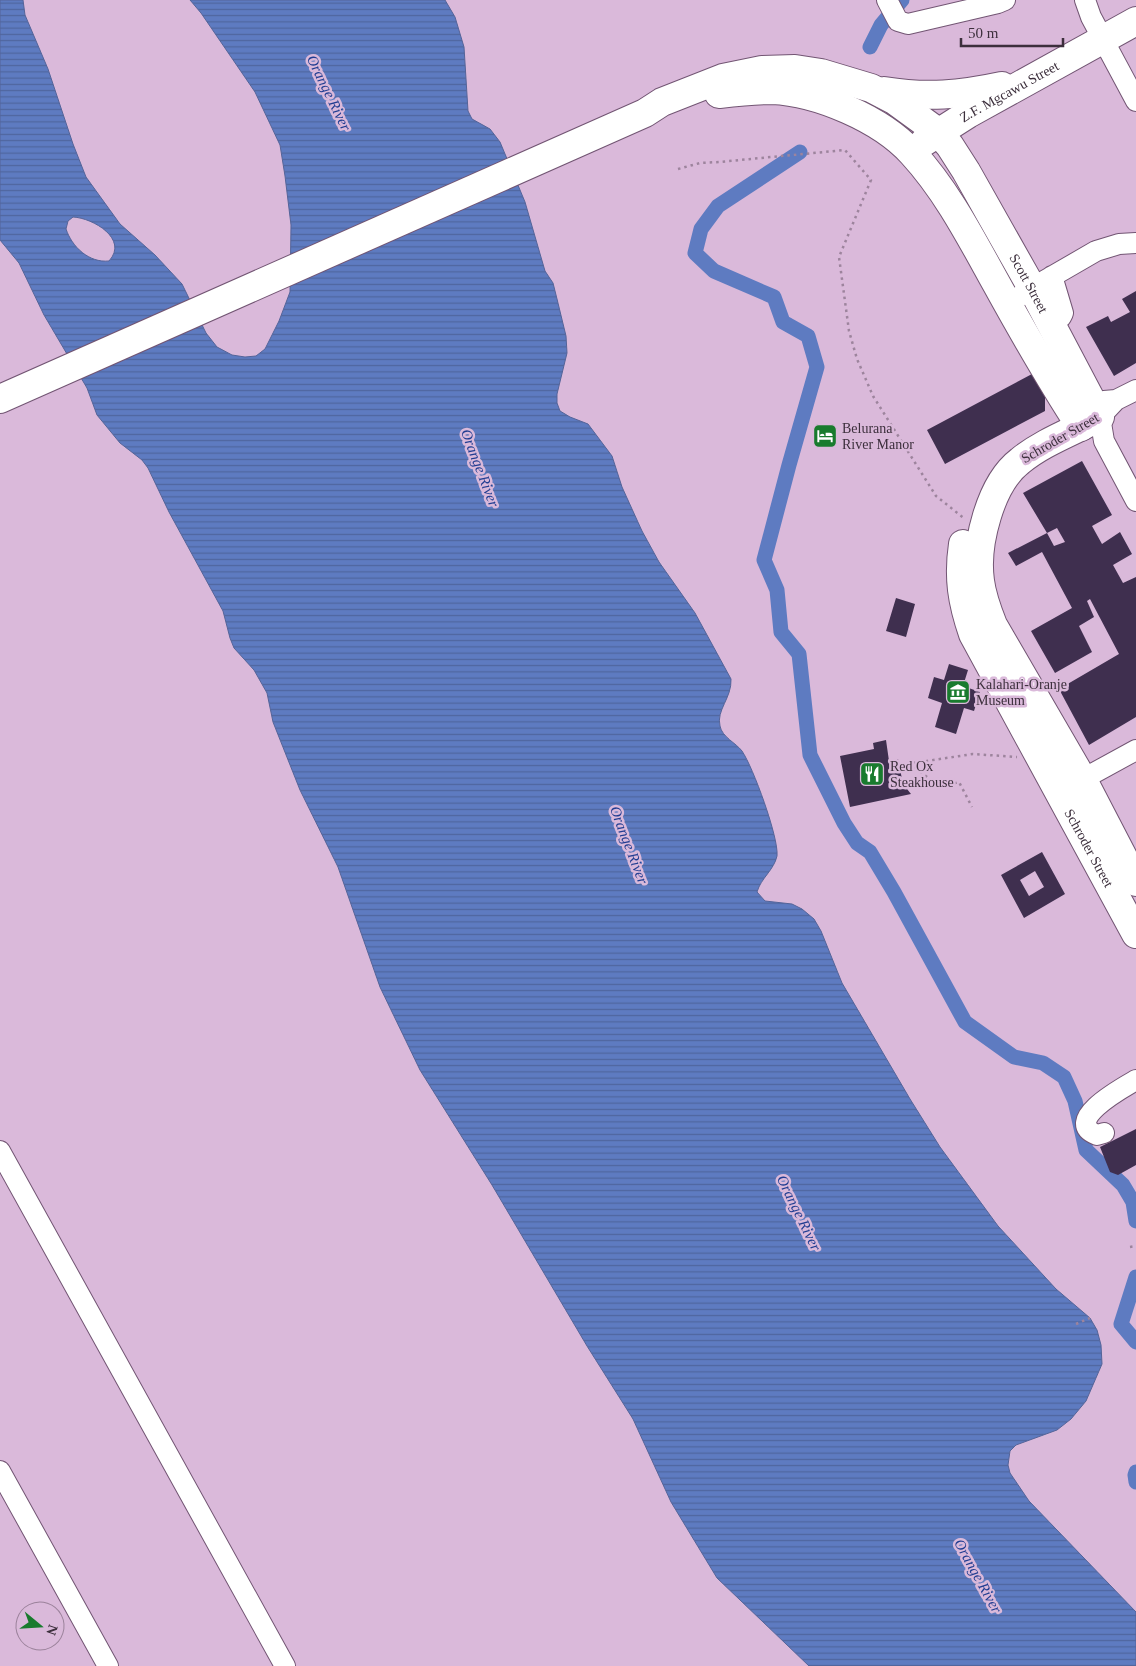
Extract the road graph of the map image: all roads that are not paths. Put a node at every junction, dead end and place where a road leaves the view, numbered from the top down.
1 (1005, 0) edge
2 (1085, 0) edge
3 (891, 8) edge
4 (1136, 21) edge
5 (1136, 41) edge
6 (1107, 46) junction
7 (1026, 81) junction
8 (871, 88) junction
9 (1136, 101) edge
10 (645, 113) junction
11 (944, 139) junction
12 (916, 158) junction
13 (1136, 243) edge
14 (1042, 282) junction
15 (1008, 304) junction
16 (1136, 390) edge
17 (0, 399) edge
18 (1094, 417) junction
19 (1136, 501) edge
20 (1136, 750) edge
21 (1071, 786) junction
22 (1136, 882) edge
23 (1136, 934) edge
24 (1136, 1080) edge
25 (1104, 1133) dead end
26 (0, 1151) edge
27 (0, 1471) edge
28 (108, 1666) edge
29 (285, 1666) edge

1 - 3 street
2 - 6 street
4 - 6 highway, Z.F. Mgcawu Street
5 - 6 highway, Z.F. Mgcawu Street
6 - 7 highway, Z.F. Mgcawu Street
6 - 9 street
6 - 11 highway, Z.F. Mgcawu Street
7 - 8 highway
7 - 11 highway, Z.F. Mgcawu Street
8 - 10 highway
8 - 11 highway
10 - 12 highway, Scott Street
10 - 17 highway
11 - 12 highway, Z.F. Mgcawu Street
11 - 14 highway, Scott Street
12 - 15 highway, Scott Street
13 - 14 street
14 - 15 street
14 - 18 highway, Scott Street
15 - 18 highway, Scott Street
16 - 18 street
18 - 19 street, Scott Street
18 - 21 highway, Schroder Street
20 - 21 street
21 - 22 highway, Schroder Street
21 - 23 highway, Schroder Street
24 - 25 street
26 - 29 street
27 - 28 street

